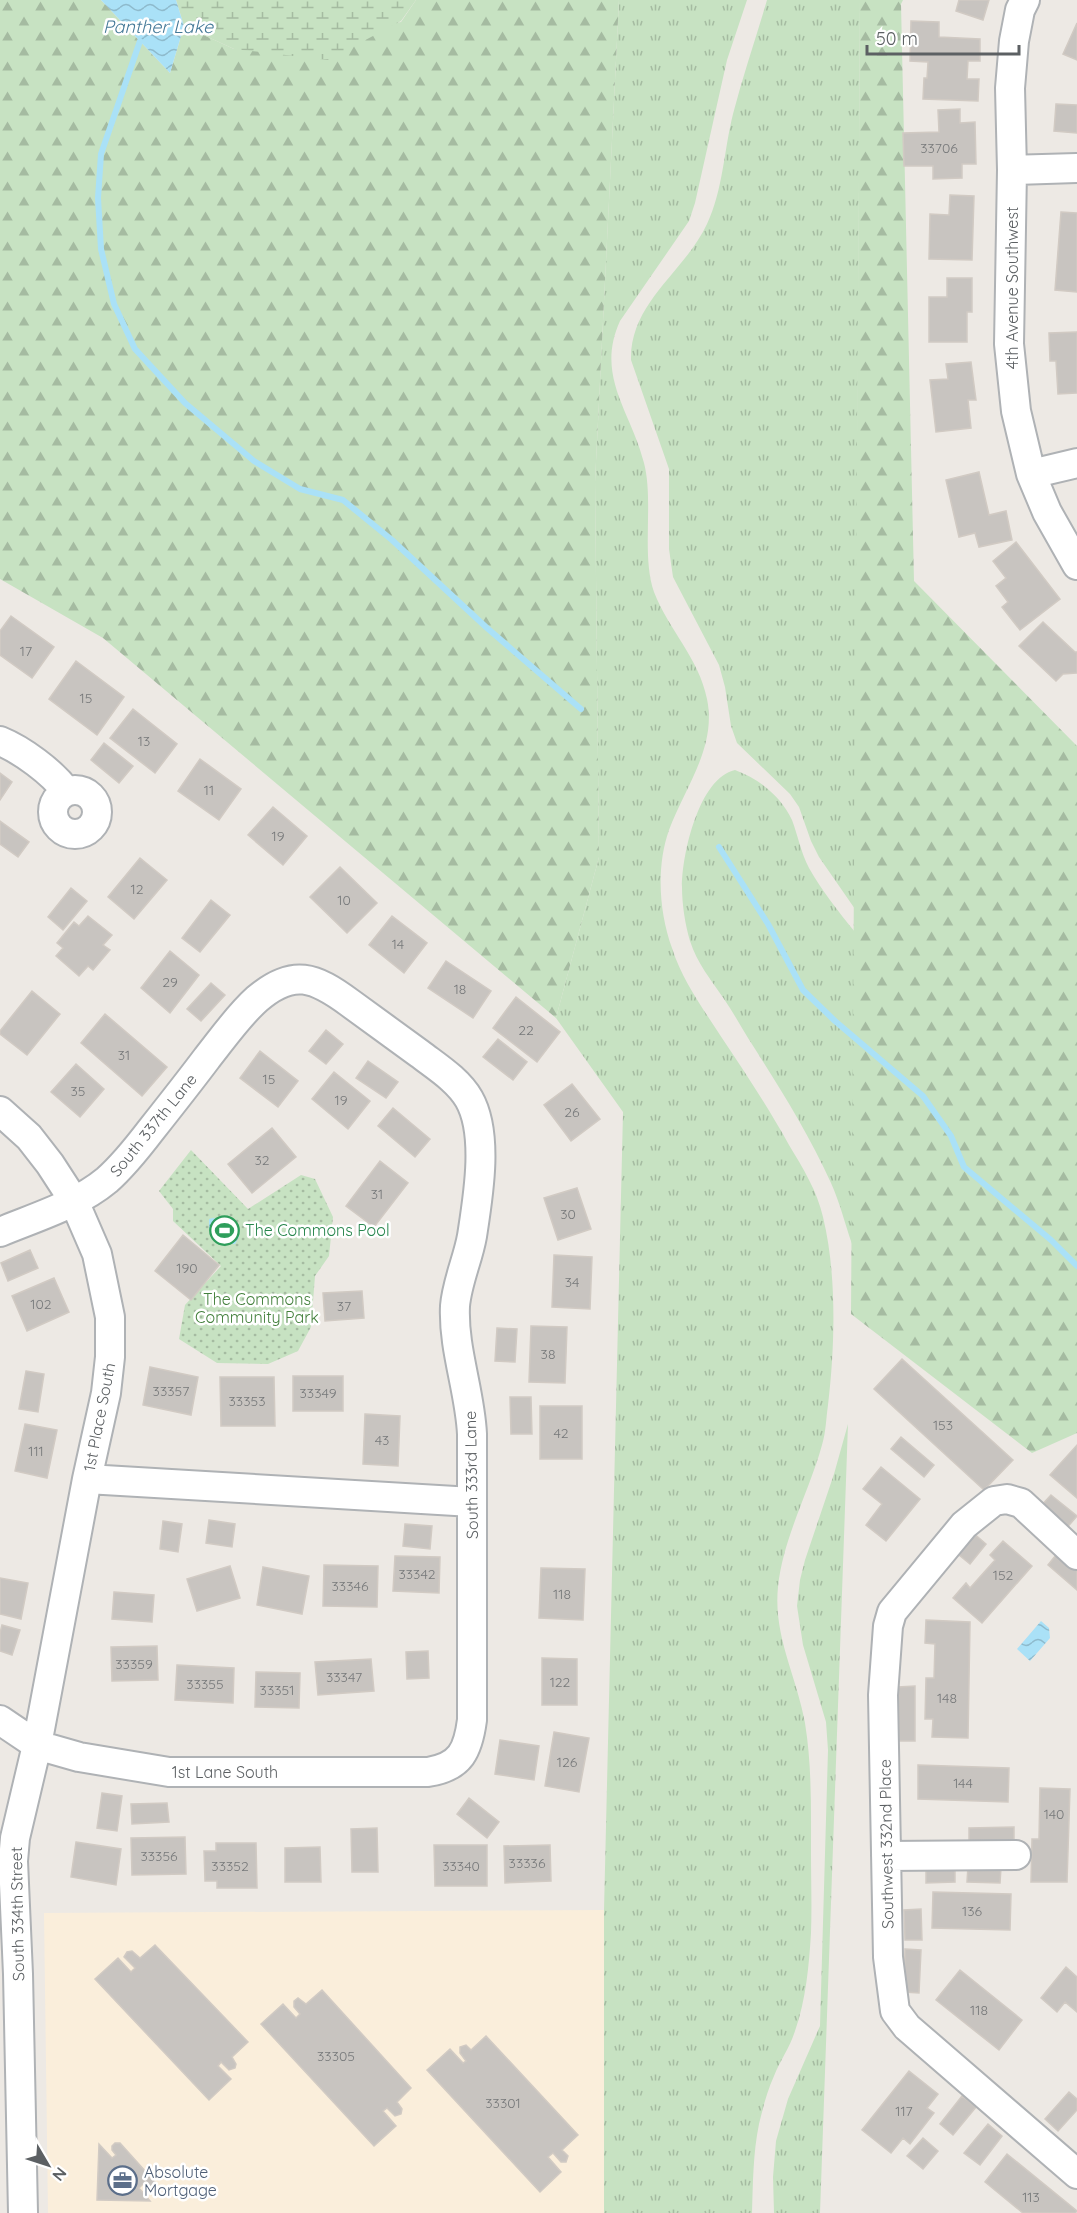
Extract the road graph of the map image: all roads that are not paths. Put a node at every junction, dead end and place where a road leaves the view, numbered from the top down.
1 (1025, 0) edge
2 (1077, 168) edge
3 (1012, 170) junction
4 (1077, 463) edge
5 (1031, 474) junction
6 (1077, 565) edge
7 (0, 741) edge
8 (66, 791) dead end
9 (280, 984) joint
10 (0, 1111) edge
11 (74, 1201) junction
12 (0, 1232) edge
13 (87, 1479) junction
14 (472, 1502) junction
15 (1077, 1555) edge
16 (0, 1720) edge
17 (38, 1745) junction
18 (458, 1760) joint
19 (1016, 1855) dead end
20 (886, 1856) junction
21 (1077, 2174) edge
22 (23, 2213) edge

1 - 3 street, 4th Avenue Southwest
2 - 3 street
3 - 5 street, 4th Avenue Southwest
4 - 5 street
5 - 6 street, 4th Avenue Southwest
7 - 8 street
9 - 11 street, South 337th Lane
9 - 14 street, South 333rd Lane
10 - 11 street, 1st Place South
11 - 12 street, South 337th Lane
11 - 13 street, 1st Place South
13 - 14 street, 1st Place South
13 - 17 street, South 334th Street
14 - 18 street, South 333rd Lane
15 - 20 street, Southwest 332nd Place
16 - 17 street, 1st Lane South
17 - 18 street, 1st Lane South
17 - 22 street, South 334th Street
19 - 20 street
20 - 21 street, Southwest 332nd Place

